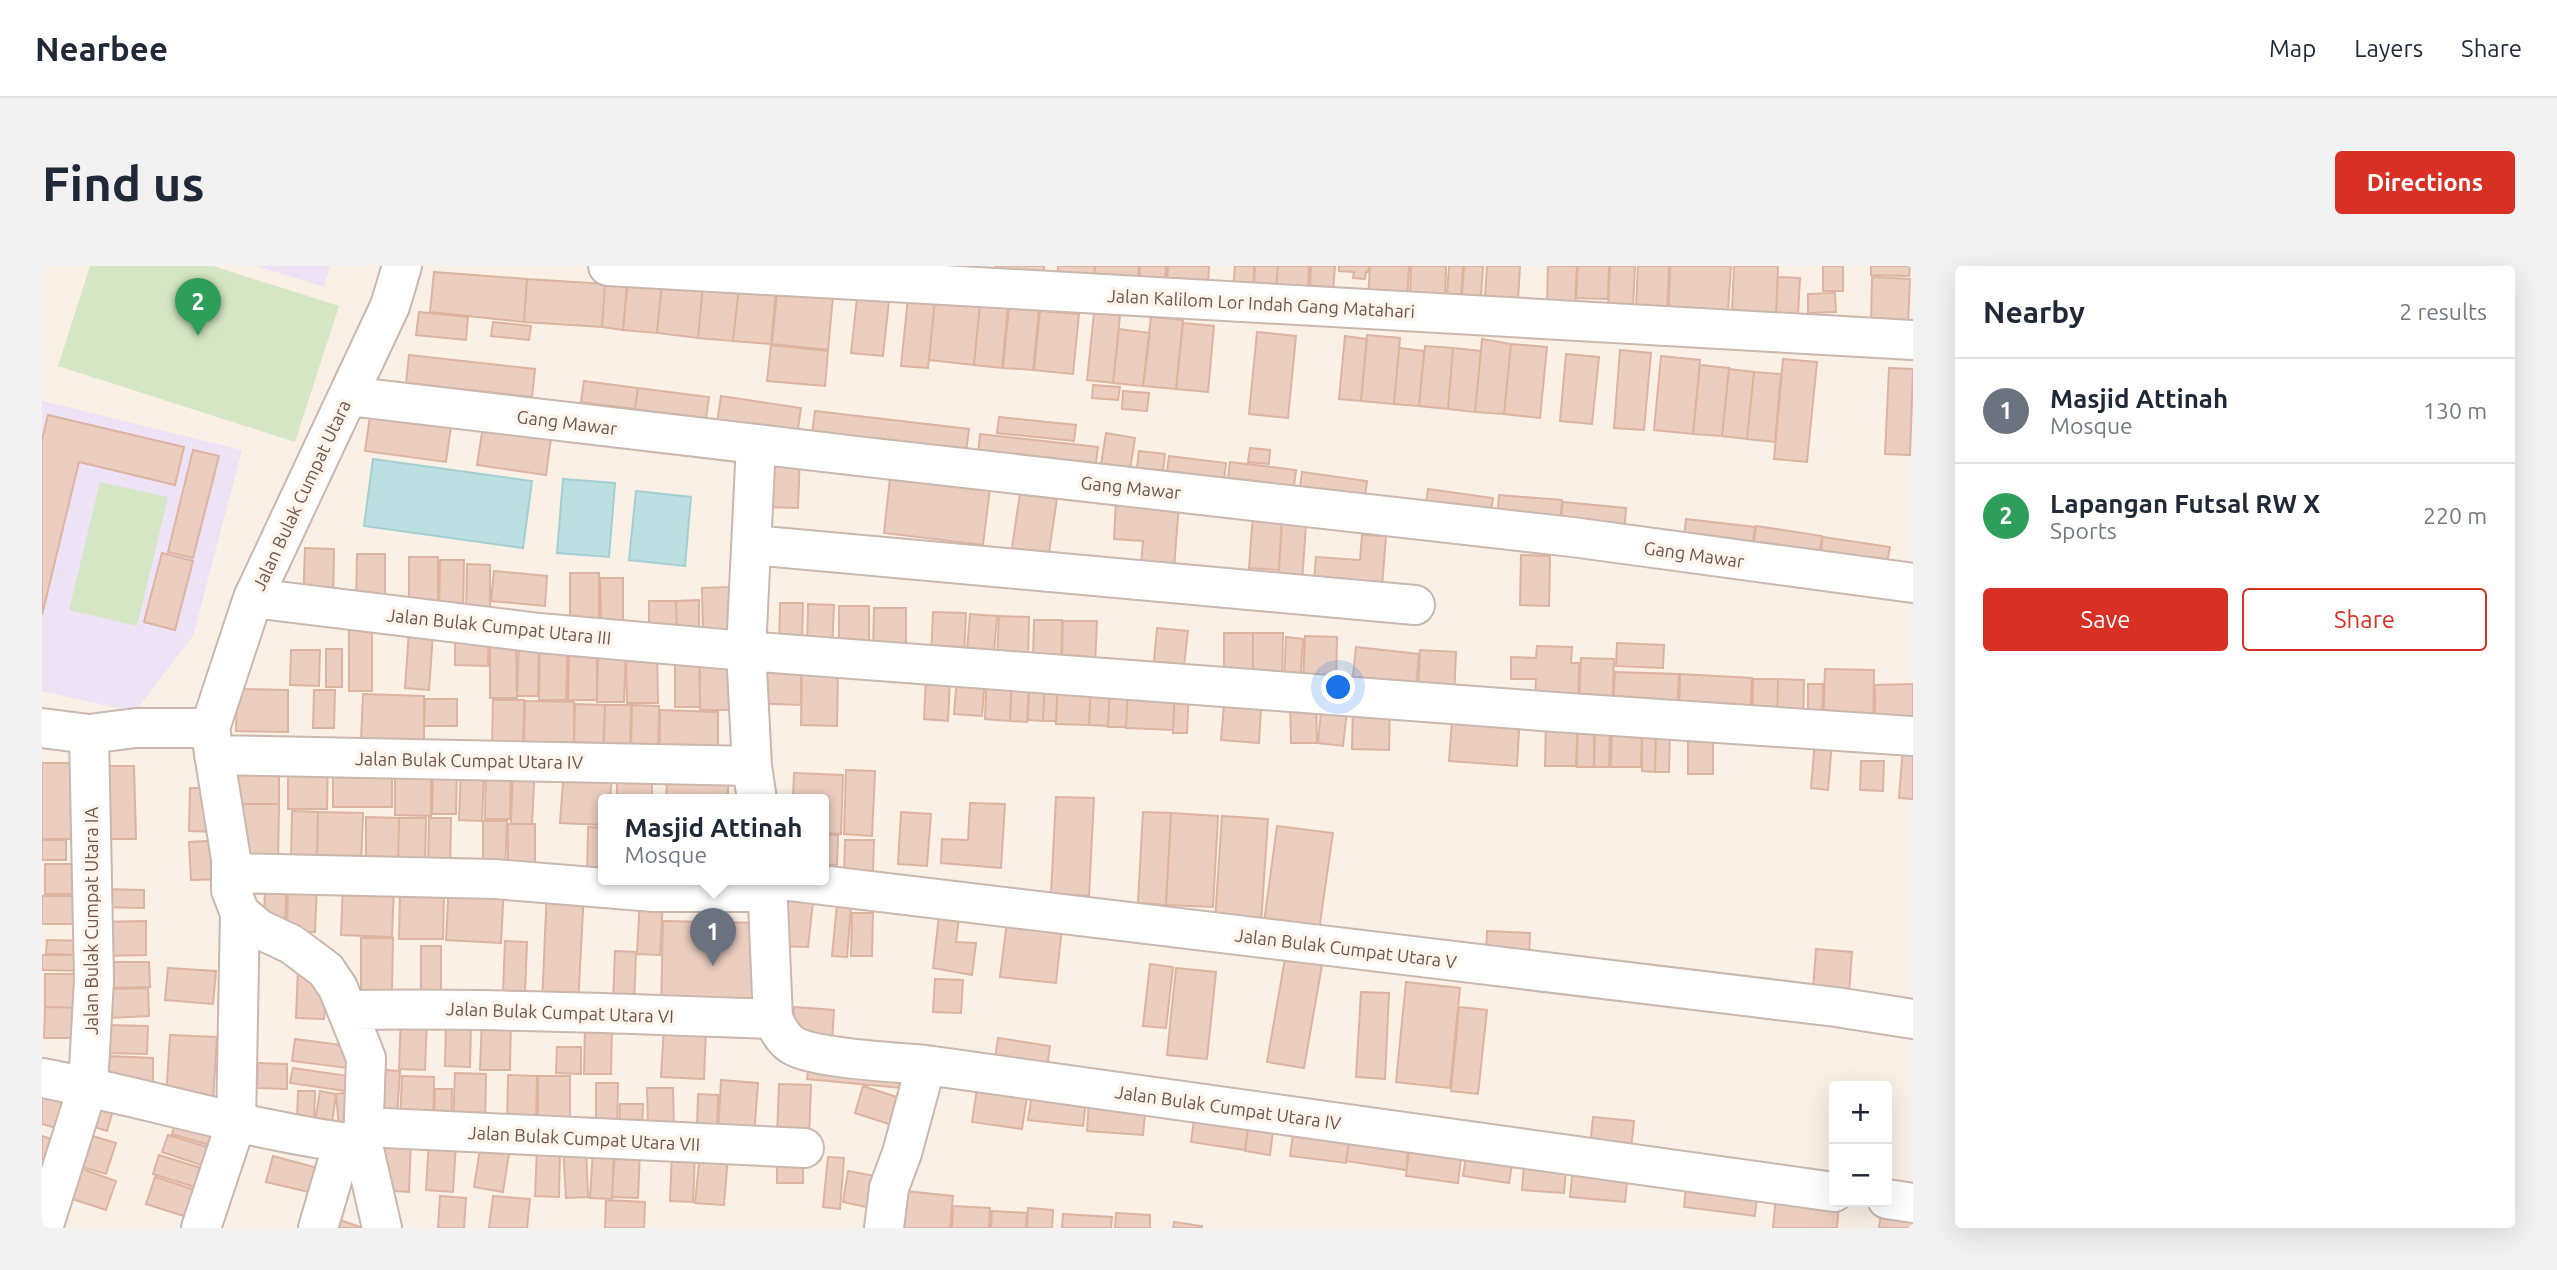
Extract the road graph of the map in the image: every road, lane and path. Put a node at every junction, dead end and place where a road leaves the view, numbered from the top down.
1 (402, 266) edge
2 (608, 266) edge
3 (1913, 340) edge
4 (348, 396) junction
5 (757, 444) junction
6 (752, 545) junction
7 (1913, 583) edge
8 (253, 598) junction
9 (1415, 605) dead end
10 (746, 651) junction
11 (42, 728) edge
12 (89, 734) junction
13 (1913, 736) edge
14 (212, 742) junction
15 (754, 783) edge
16 (231, 873) junction
17 (756, 885) edge
18 (771, 885) edge
19 (780, 885) edge
20 (240, 913) junction
21 (348, 1010) junction
22 (773, 1019) junction
23 (1913, 1019) edge
24 (926, 1065) junction
25 (42, 1078) edge
26 (88, 1086) junction
27 (236, 1124) junction
28 (357, 1138) junction
29 (804, 1148) dead end
30 (1829, 1191) edge
31 (1892, 1200) edge
32 (1913, 1203) edge
33 (43, 1228) edge
34 (201, 1228) edge
35 (318, 1228) edge
36 (382, 1228) edge
37 (884, 1228) edge

1 - 4 street, Jalan Bulak Cumpat Utara
2 - 3 street, Jalan Kalilom Lor Indah Gang Matahari
4 - 5 street, Gang Mawar
4 - 8 street, Jalan Bulak Cumpat Utara
5 - 6 street, Jalan Bulak Cumpat Utara IV
5 - 7 street, Gang Mawar
6 - 9 street
6 - 10 street, Jalan Bulak Cumpat Utara IV
8 - 10 street, Jalan Bulak Cumpat Utara III
8 - 14 street, Jalan Bulak Cumpat Utara
10 - 13 street, Jalan Bulak Cumpat Utara III
10 - 15 street, Jalan Bulak Cumpat Utara IV
11 - 12 street, Jalan Bulak Cumpat Utara IV
12 - 14 street, Jalan Bulak Cumpat Utara IV
12 - 26 street, Jalan Bulak Cumpat Utara IA
14 - 15 street, Jalan Bulak Cumpat Utara IV
14 - 16 street
16 - 17 street, Jalan Bulak Cumpat Utara V
16 - 20 street
18 - 22 street
19 - 23 street, Jalan Bulak Cumpat Utara V
20 - 21 street
20 - 27 street
21 - 22 street, Jalan Bulak Cumpat Utara VI
21 - 28 street
22 - 24 street, Jalan Bulak Cumpat Utara IV
24 - 30 street, Jalan Bulak Cumpat Utara IV
24 - 37 street
25 - 26 street, Jalan Bulak Cumpat Utara VII
26 - 27 street, Jalan Bulak Cumpat Utara VII
26 - 33 street, Jalan Bulak Cumpat Utara IA
27 - 28 street, Jalan Bulak Cumpat Utara VII
27 - 34 street
28 - 29 street, Jalan Bulak Cumpat Utara VII
28 - 35 street
28 - 36 street
31 - 32 street

